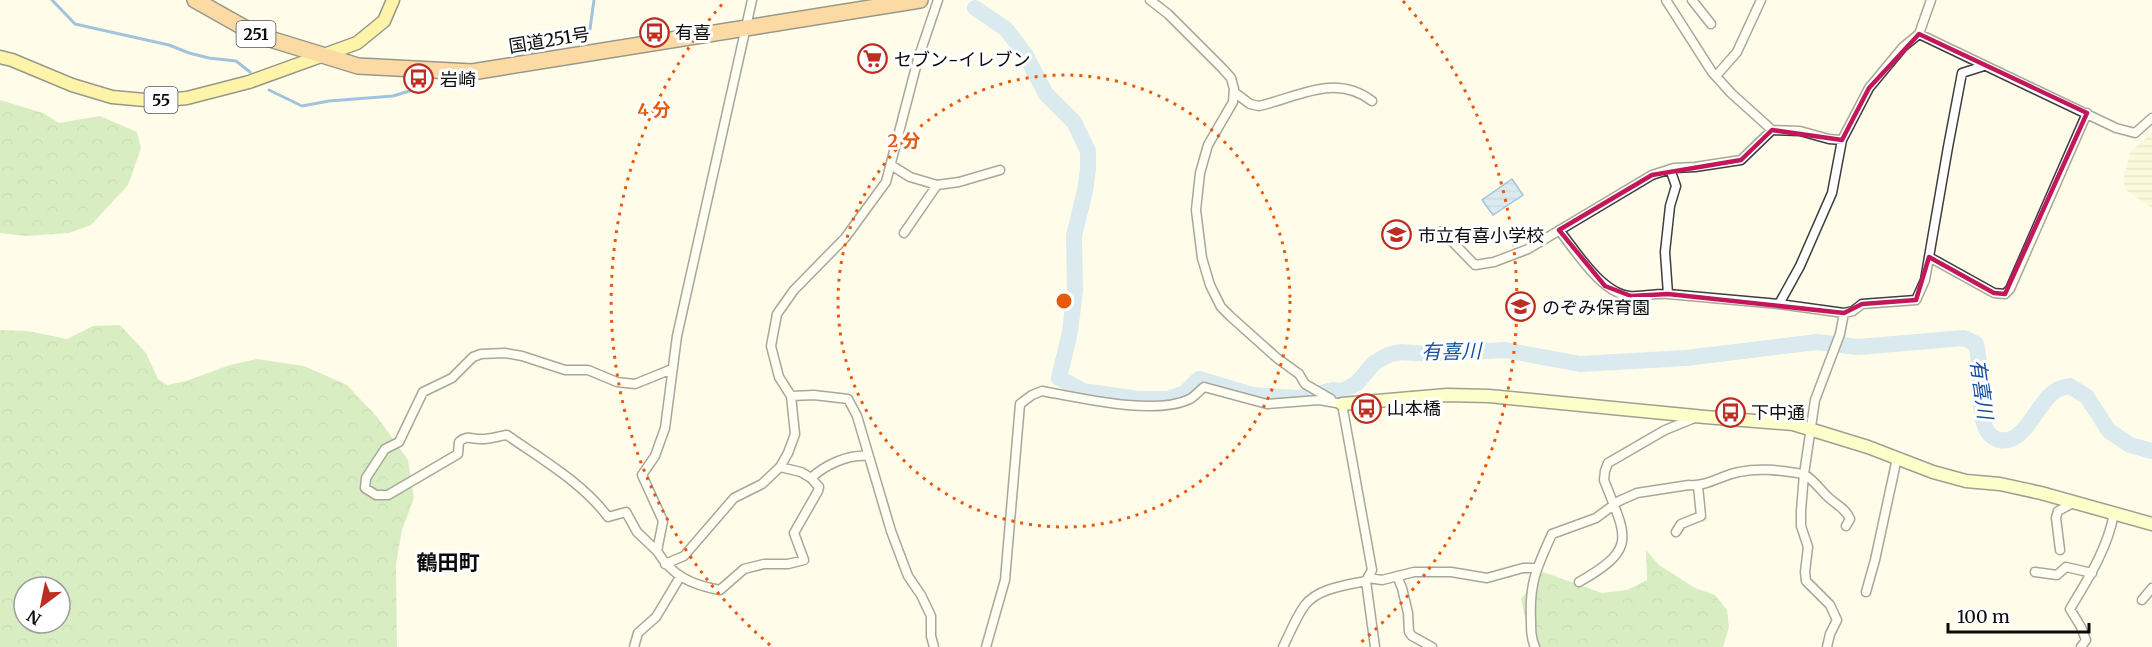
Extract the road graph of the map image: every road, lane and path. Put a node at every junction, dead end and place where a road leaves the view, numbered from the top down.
1 (195, 0) edge
2 (393, 0) edge
3 (752, 0) edge
4 (920, 0) edge
5 (938, 0) edge
6 (1150, 0) edge
7 (1666, 0) edge
8 (1692, 0) edge
9 (1761, 0) edge
10 (1931, 0) edge
11 (1711, 24) dead end
12 (746, 29) junction
13 (1918, 33) junction
14 (322, 56) junction
15 (0, 57) edge
16 (1984, 66) junction
17 (1716, 76) junction
18 (1234, 92) junction
19 (1372, 101) dead end
20 (2087, 113) junction
21 (2152, 118) edge
22 (1772, 130) junction
23 (1842, 140) junction
24 (891, 165) junction
25 (1670, 169) junction
26 (1000, 170) dead end
27 (937, 185) junction
28 (1559, 230) junction
29 (1442, 231) dead end
30 (904, 233) dead end
31 (1929, 257) junction
32 (1668, 294) junction
33 (1779, 304) junction
34 (1844, 313) junction
35 (672, 369) junction
36 (791, 396) junction
37 (1342, 404) junction
38 (1697, 417) junction
39 (1810, 429) junction
40 (868, 456) junction
41 (1897, 458) junction
42 (780, 467) junction
43 (1804, 474) junction
44 (811, 478) junction
45 (1698, 486) junction
46 (2075, 501) junction
47 (1614, 506) junction
48 (2114, 513) junction
49 (2152, 524) edge
50 (1846, 526) dead end
51 (1676, 532) dead end
52 (2060, 550) dead end
53 (657, 551) junction
54 (665, 564) junction
55 (1536, 568) junction
56 (2035, 572) dead end
57 (2092, 573) junction
58 (1397, 576) junction
59 (680, 577) junction
60 (1368, 579) junction
61 (1579, 582) dead end
62 (2152, 588) edge
63 (1866, 592) dead end
64 (2142, 600) dead end
65 (634, 647) edge
66 (934, 647) edge
67 (986, 647) edge
68 (1283, 647) edge
69 (1375, 647) edge
70 (1432, 647) edge
71 (1535, 647) edge
72 (1827, 647) edge
73 (2081, 647) edge

1 - 14 highway, 国道251号 / 251
2 - 14 main road, 55
3 - 12 street
4 - 12 highway, 国道251号 / 251
5 - 24 street
6 - 18 street
7 - 17 street
8 - 11 street
9 - 17 street
10 - 13 street
12 - 14 highway, 国道251号 / 251
12 - 35 street
13 - 16 street
13 - 23 street
14 - 15 main road, 55
16 - 20 street
16 - 31 street
17 - 22 street
18 - 19 street
18 - 37 street
20 - 21 street
20 - 31 street
22 - 23 street
22 - 25 street
23 - 33 street
24 - 27 street
24 - 36 street
25 - 28 street
25 - 32 street
26 - 27 street
27 - 30 street
28 - 29 street
28 - 32 street
31 - 34 street
32 - 33 street
33 - 34 street
34 - 39 street
35 - 53 street
35 - 53 street
36 - 40 street
36 - 42 street
37 - 38 street
37 - 60 street
37 - 67 street
38 - 39 street
38 - 47 street
39 - 41 street
39 - 43 street
40 - 44 street
40 - 66 street
41 - 46 street
41 - 63 street
42 - 44 street
42 - 54 street
43 - 45 street
43 - 50 street
43 - 72 street
44 - 59 street
45 - 47 street
45 - 51 street
46 - 48 street
46 - 52 street
47 - 55 street
47 - 61 street
48 - 49 street
48 - 57 street
53 - 54 street
54 - 59 street
55 - 58 street
55 - 71 street
56 - 57 street
57 - 73 street
58 - 60 street
58 - 70 street
59 - 65 street
60 - 68 street
60 - 69 street
62 - 64 street

